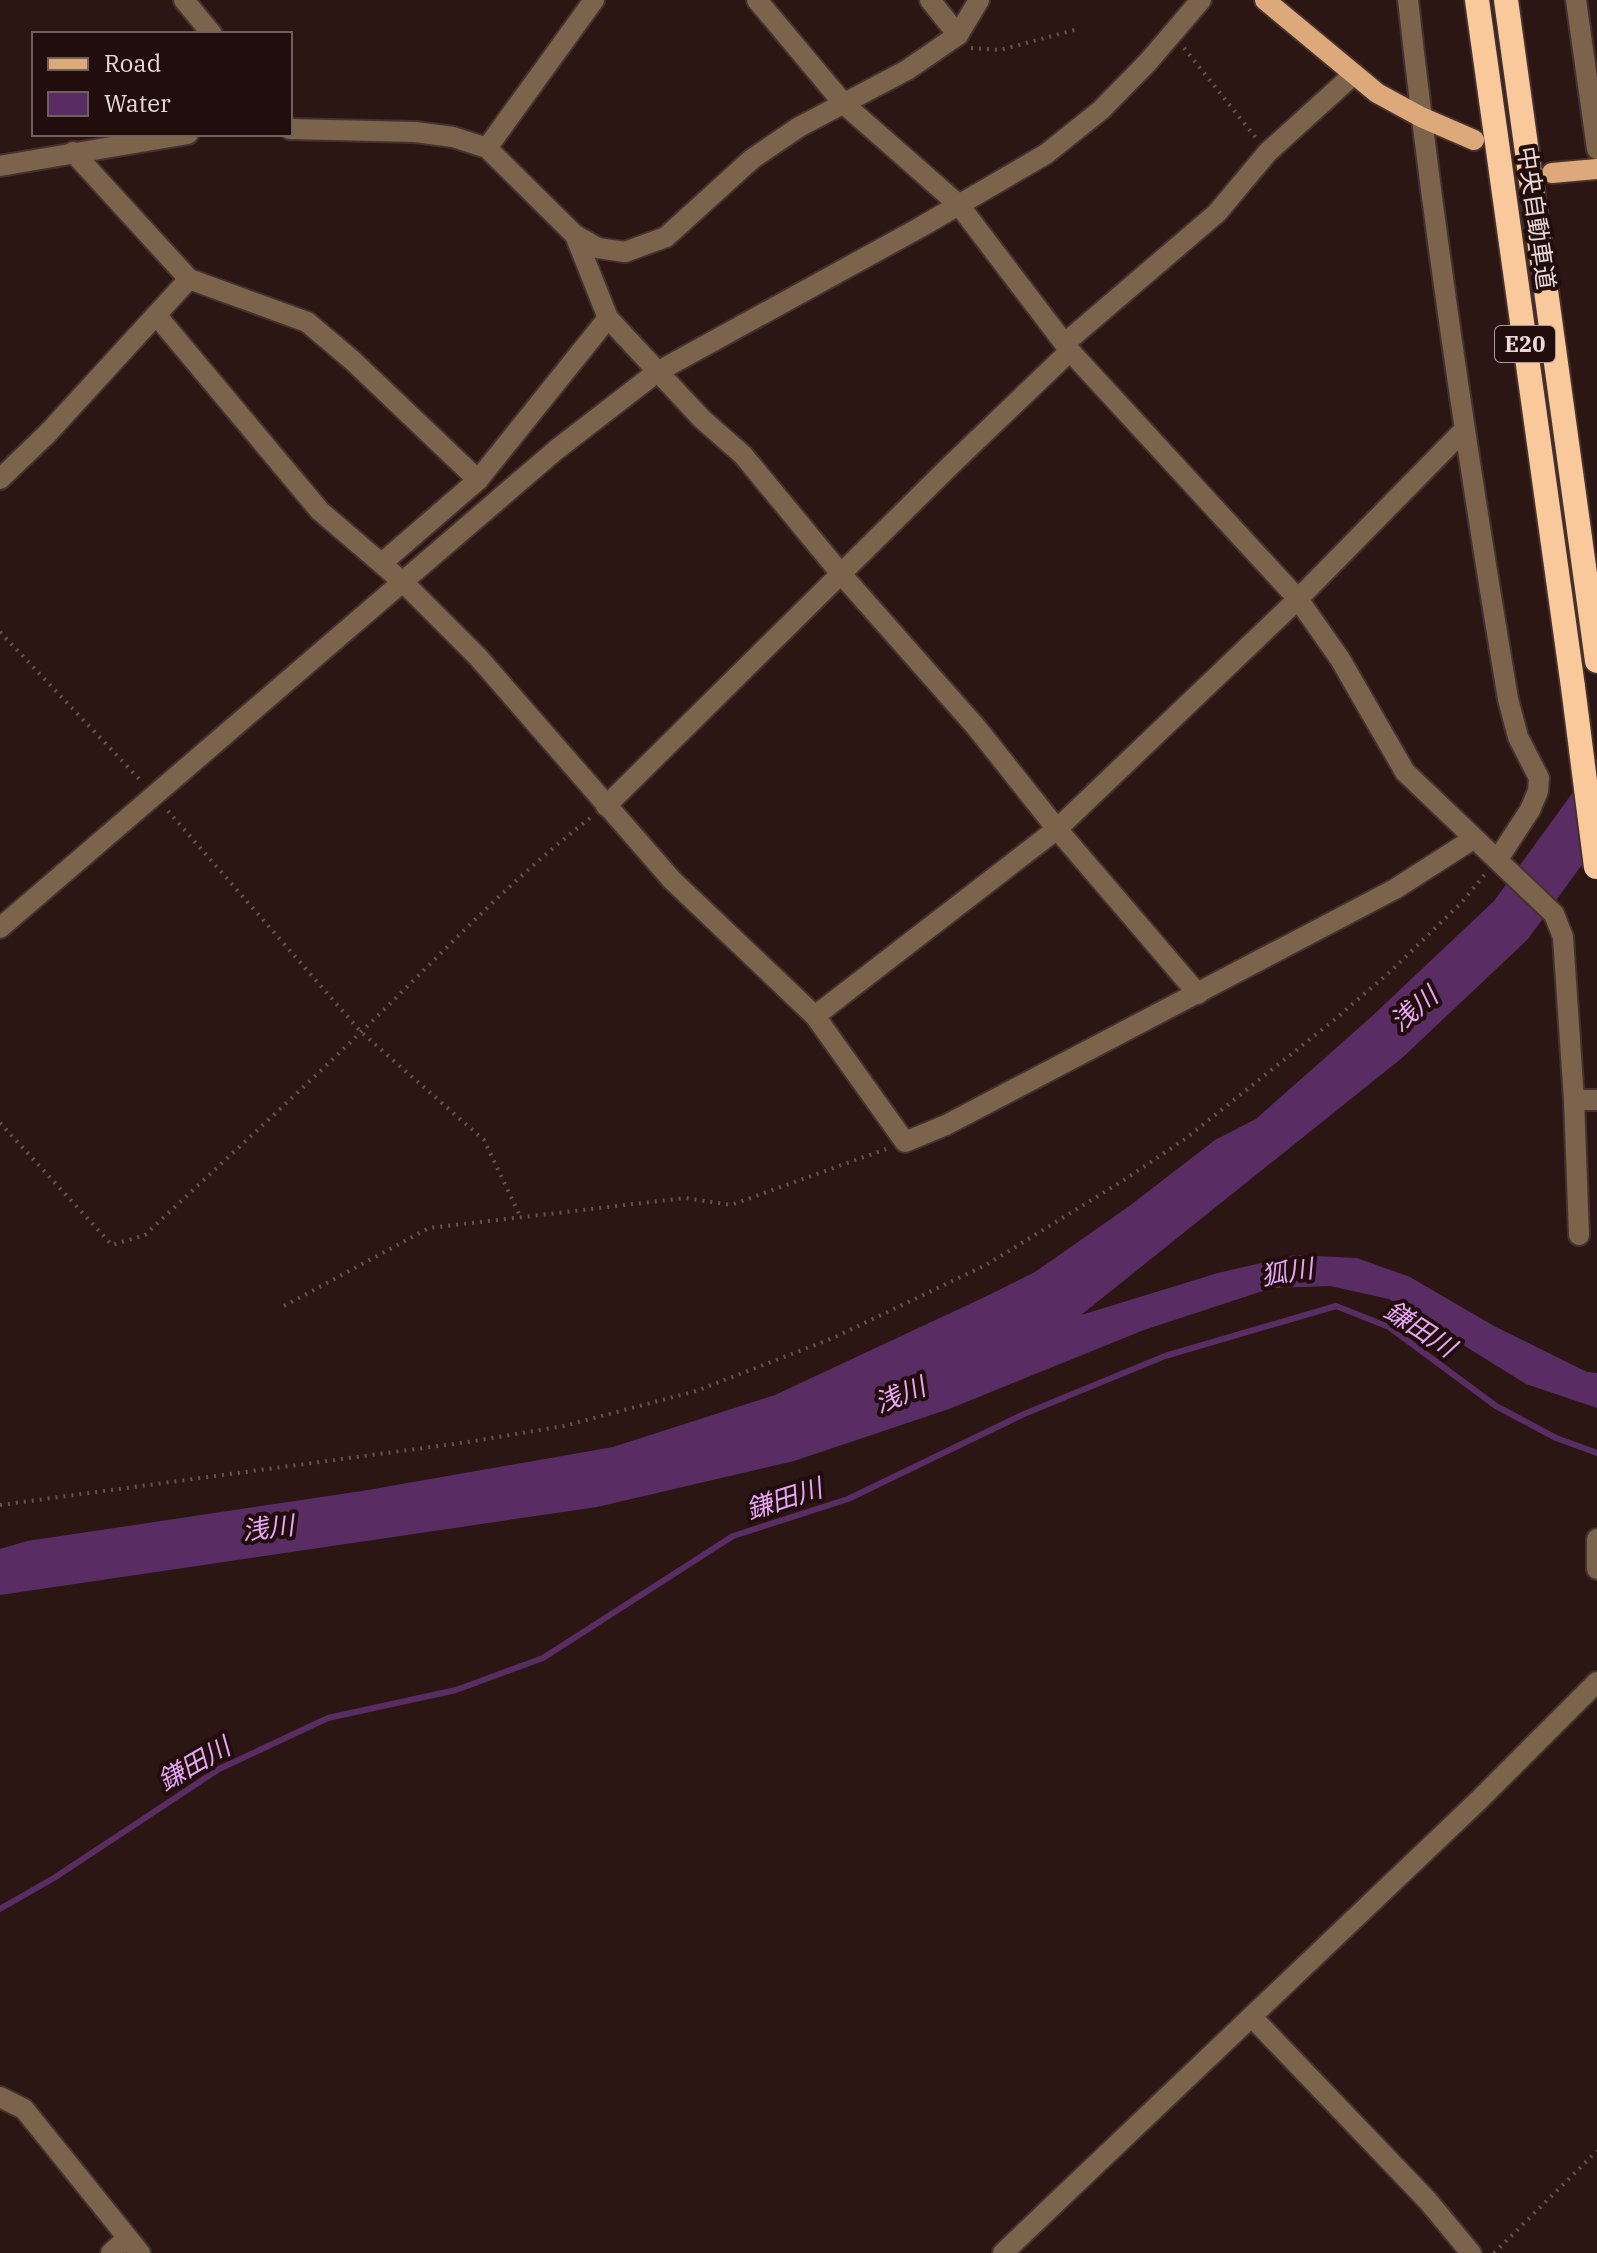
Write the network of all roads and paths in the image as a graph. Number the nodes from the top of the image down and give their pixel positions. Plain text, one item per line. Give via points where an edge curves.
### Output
1 (184, 0) edge
2 (594, 0) edge
3 (757, 0) edge
4 (930, 0) edge
5 (979, 0) edge
6 (1201, 0) edge
7 (1265, 0) edge
8 (1408, 0) edge
9 (1477, 0) edge
10 (1506, 0) edge
11 (1580, 1) edge
12 (1078, 29) dead end
13 (210, 32) edge
14 (1172, 34) junction
15 (958, 35) junction
16 (1354, 74) junction
17 (844, 104) junction
18 (1421, 117) junction
19 (292, 128) edge
20 (175, 136) edge
21 (1474, 140) dead end
22 (487, 148) junction
23 (1597, 149) edge
24 (73, 152) junction
25 (1268, 152) junction
26 (0, 166) edge
27 (1597, 169) edge
28 (1552, 173) dead end
29 (959, 205) junction
30 (575, 235) junction
31 (189, 279) junction
32 (157, 316) junction
33 (608, 318) junction
34 (1068, 347) junction
35 (657, 372) junction
36 (1463, 431) junction
37 (0, 479) edge
38 (478, 480) junction
39 (382, 563) junction
40 (842, 575) junction
41 (404, 583) junction
42 (1298, 599) junction
43 (0, 632) edge
44 (1596, 655) edge
45 (1597, 661) edge
46 (154, 795) junction
47 (606, 806) junction
48 (1057, 829) junction
49 (1473, 839) junction
50 (1502, 864) junction
51 (1597, 869) edge
52 (0, 928) edge
53 (1198, 994) junction
54 (815, 1016) junction
55 (361, 1032) junction
56 (1574, 1100) junction
57 (1597, 1100) edge
58 (0, 1123) edge
59 (905, 1142) junction
60 (520, 1216) junction
61 (1579, 1235) dead end
62 (284, 1306) dead end
63 (0, 1505) edge
64 (1597, 1539) edge
65 (1597, 1569) edge
66 (1597, 1682) edge
67 (1252, 2017) junction
68 (0, 2097) edge
69 (1597, 2151) edge
70 (134, 2245) edge
71 (1014, 2249) edge
72 (111, 2253) edge
73 (1471, 2253) edge
74 (1494, 2253) edge

1 - 13 street
2 - 22 street
3 - 17 street
4 - 15 street
5 - 15 street
6 - 14 street
7 - 16 main road
8 - 18 street
9 - 51 highway, 中央自動車道 / E20, bridge
10 - 44 highway, 中央自動車道 / E20
11 - 23 street
12 - 15 path via 1000,50 972,49
14 - 25 path
14 - 29 street via 1101,110 1057,145
15 - 17 street
16 - 18 main road
16 - 25 street
17 - 29 street
17 - 30 street via 752,159 666,237 625,252 598,248
18 - 21 main road
18 - 36 street
19 - 22 street via 415,132
20 - 24 street
22 - 30 street
24 - 26 street
24 - 31 street
25 - 34 street via 1217,213
27 - 28 main road
29 - 34 street
29 - 35 street
30 - 33 street
31 - 32 street
31 - 38 street via 307,322
32 - 37 street
32 - 39 street via 320,511
33 - 35 street
33 - 38 street
34 - 40 street
34 - 42 street
35 - 40 street via 743,455
35 - 41 street via 556,450
36 - 42 street
36 - 50 street via 1508,699 1518,737 1539,778 1530,810
38 - 39 street
39 - 41 street
40 - 47 street
40 - 48 street via 976,727
41 - 46 street
41 - 47 street via 478,657
42 - 48 street
42 - 49 street via 1340,659 1405,772
43 - 46 path
44 - 45 highway, 中央自動車道 / E20
46 - 52 street
46 - 55 path
47 - 54 street via 672,880
47 - 55 path via 555,845
48 - 53 street
48 - 54 street
49 - 50 street
49 - 53 street via 1395,889
50 - 56 street via 1554,914 1563,937
50 - 63 path via 1392,970 1185,1139 986,1265 833,1338 696,1391 564,1426
53 - 59 street
54 - 59 street
55 - 58 path via 145,1235 112,1245
55 - 60 path via 484,1140
56 - 57 street
56 - 61 street
59 - 60 path via 731,1205 685,1198
60 - 62 path via 429,1228
64 - 65 street
66 - 67 street
67 - 71 street
67 - 73 street
68 - 70 street via 24,2109
69 - 74 path
70 - 72 street

